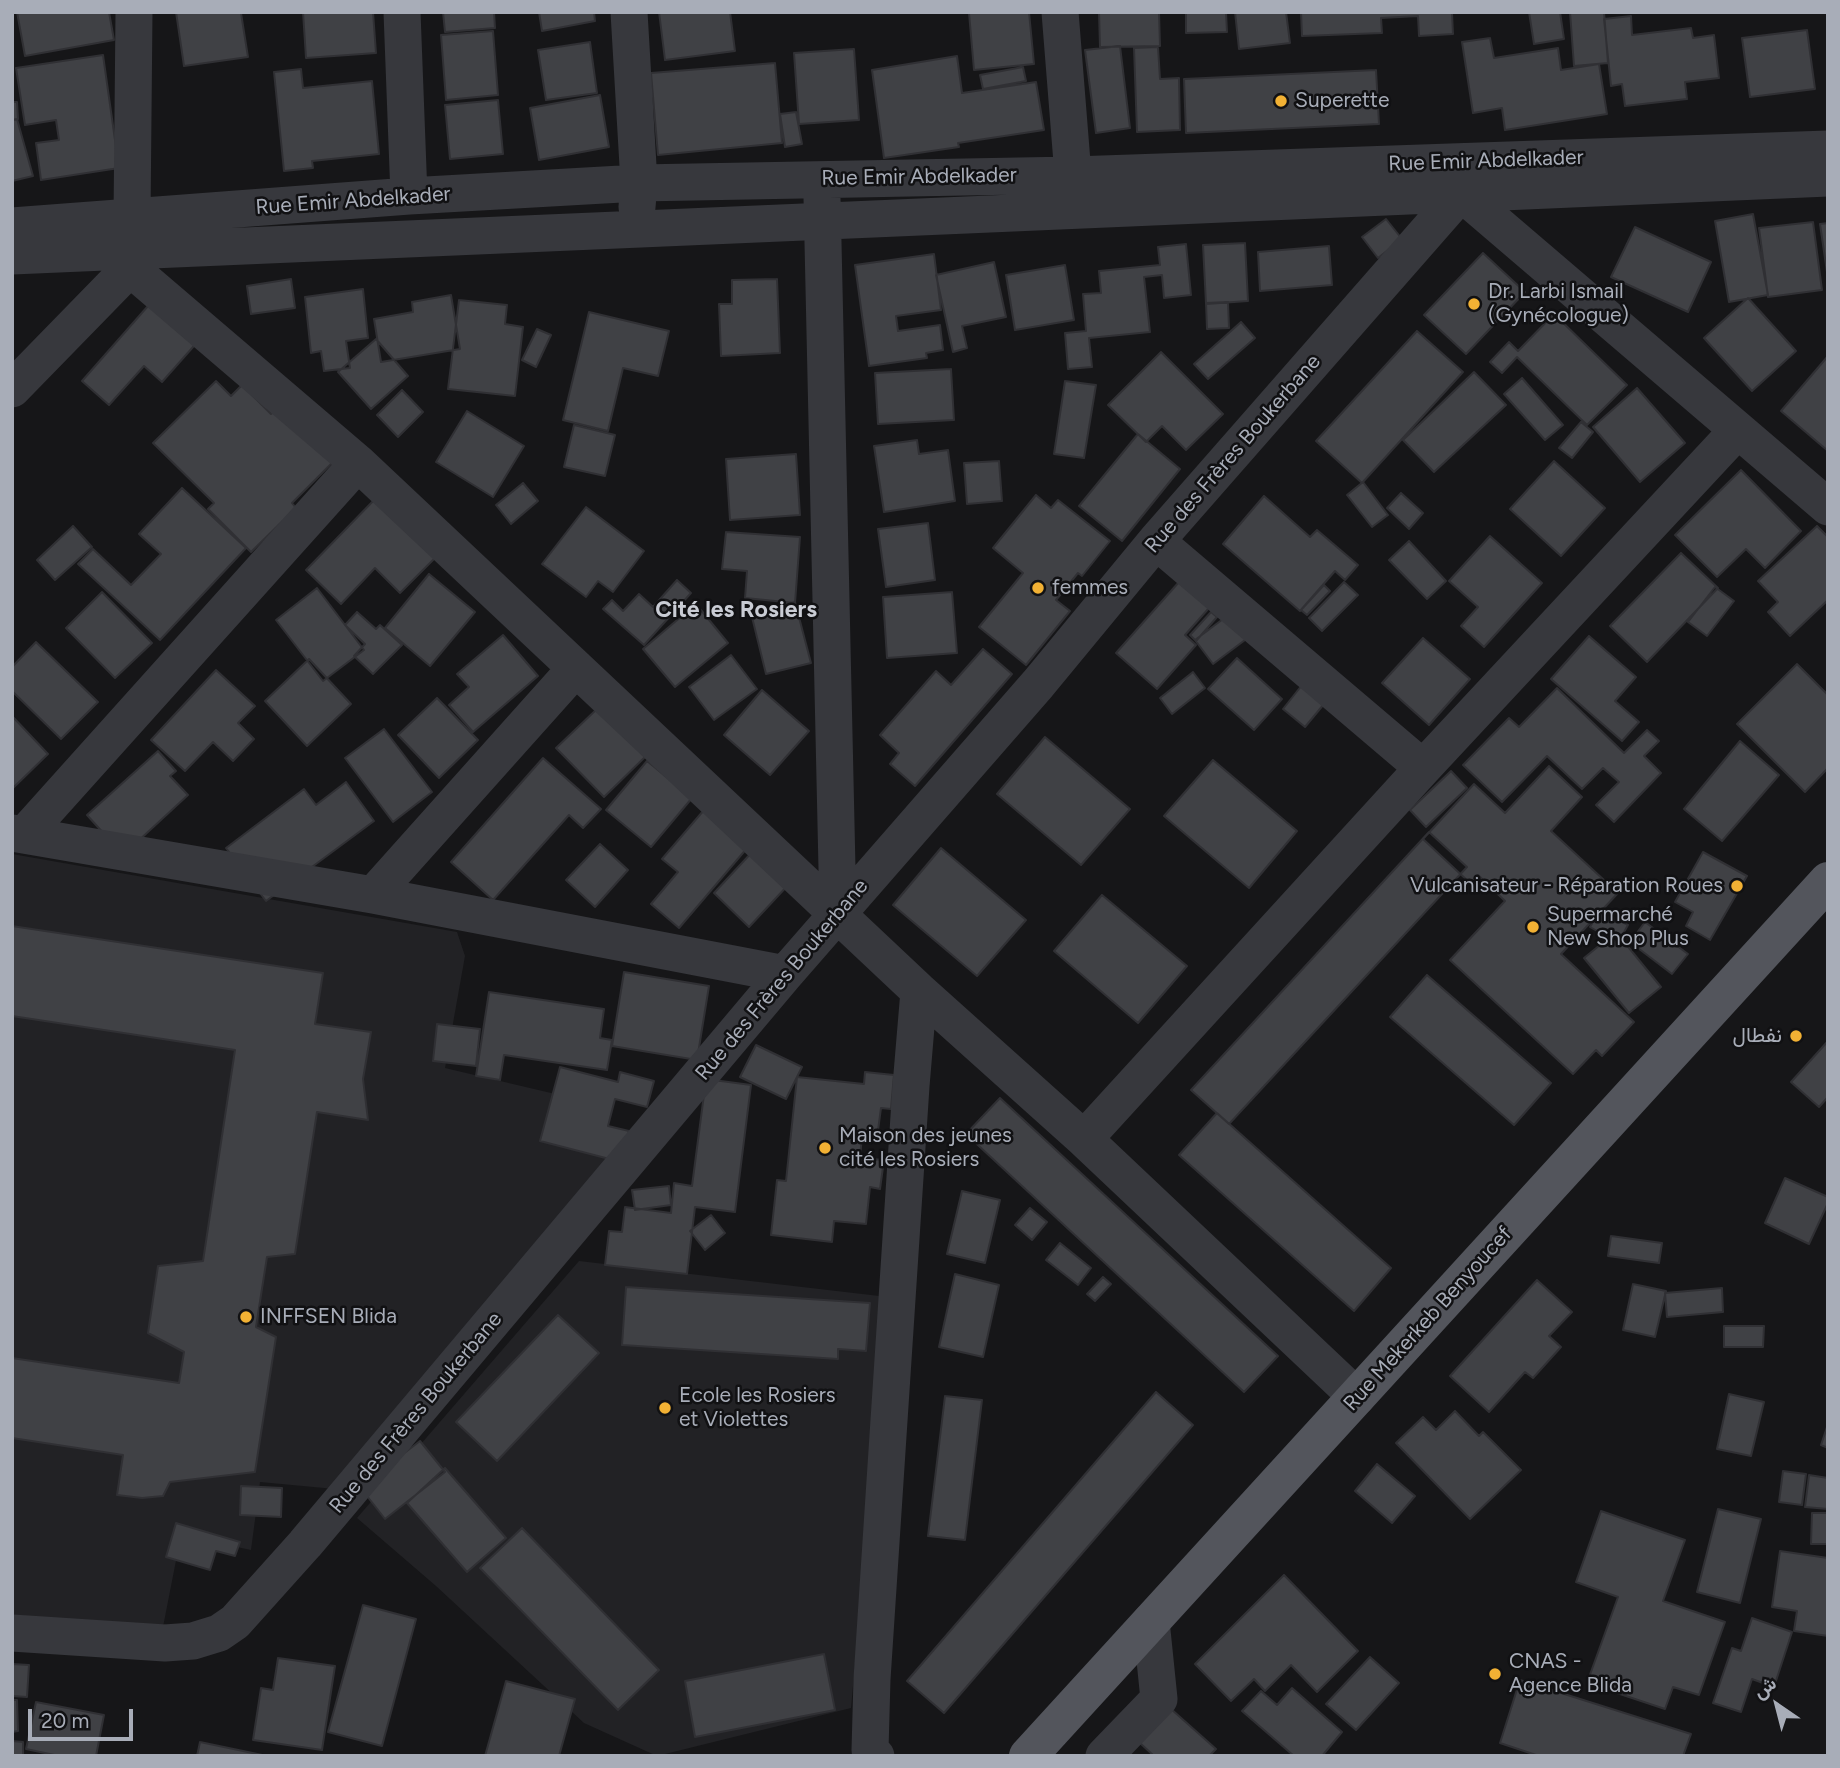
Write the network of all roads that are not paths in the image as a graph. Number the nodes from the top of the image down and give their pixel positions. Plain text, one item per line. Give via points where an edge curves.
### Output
1 (134, 12) edge
2 (402, 12) edge
3 (629, 12) edge
4 (1060, 12) edge
5 (1828, 149) edge
6 (1073, 174) junction
7 (1461, 178) junction
8 (1828, 178) edge
9 (822, 179) junction
10 (639, 183) junction
11 (409, 196) junction
12 (821, 221) junction
13 (12, 226) edge
14 (636, 230) junction
15 (132, 245) junction
16 (12, 256) edge
17 (12, 389) edge
18 (1737, 431) junction
19 (358, 463) junction
20 (1828, 507) edge
21 (1156, 541) junction
22 (576, 667) junction
23 (1423, 768) junction
24 (18, 834) edge
25 (1828, 881) edge
26 (373, 895) junction
27 (838, 913) junction
28 (785, 974) junction
29 (919, 991) junction
30 (1084, 1139) junction
31 (1357, 1397) junction
32 (1151, 1621) junction
33 (12, 1633) edge
34 (876, 1756) edge
35 (1028, 1756) edge
36 (1104, 1756) edge

1 - 15 street
2 - 11 street
3 - 10 street
4 - 6 street
5 - 7 street, Rue Emir Abdelkader
6 - 7 street, Rue Emir Abdelkader
6 - 9 street, Rue Emir Abdelkader
7 - 8 street, Rue Emir Abdelkader
7 - 12 street, Rue Emir Abdelkader
7 - 18 street
7 - 21 street, Rue des Frères Boukerbane
9 - 10 street, Rue Emir Abdelkader
9 - 12 street
10 - 11 street, Rue Emir Abdelkader
10 - 14 street
11 - 15 street, Rue Emir Abdelkader
12 - 14 street, Rue Emir Abdelkader
12 - 27 street
13 - 15 street, Rue Emir Abdelkader
14 - 15 street, Rue Emir Abdelkader
15 - 16 street, Rue Emir Abdelkader
15 - 17 street
15 - 19 street
18 - 20 street
18 - 23 street
19 - 22 street
19 - 24 street
21 - 23 street
21 - 27 street, Rue des Frères Boukerbane
22 - 26 street
22 - 27 street
23 - 30 street
24 - 26 street
25 - 31 main road, Rue Mekerkeb Benyoucef
26 - 28 street
27 - 28 street, Rue des Frères Boukerbane
27 - 29 street
28 - 33 street, Rue des Frères Boukerbane via 235,1622 193,1641 165,1643
29 - 30 street
29 - 34 street via 872,1679 870,1750
30 - 31 street
31 - 32 main road, Rue Mekerkeb Benyoucef
32 - 35 main road, Rue Mekerkeb Benyoucef
32 - 36 street via 1159,1699

